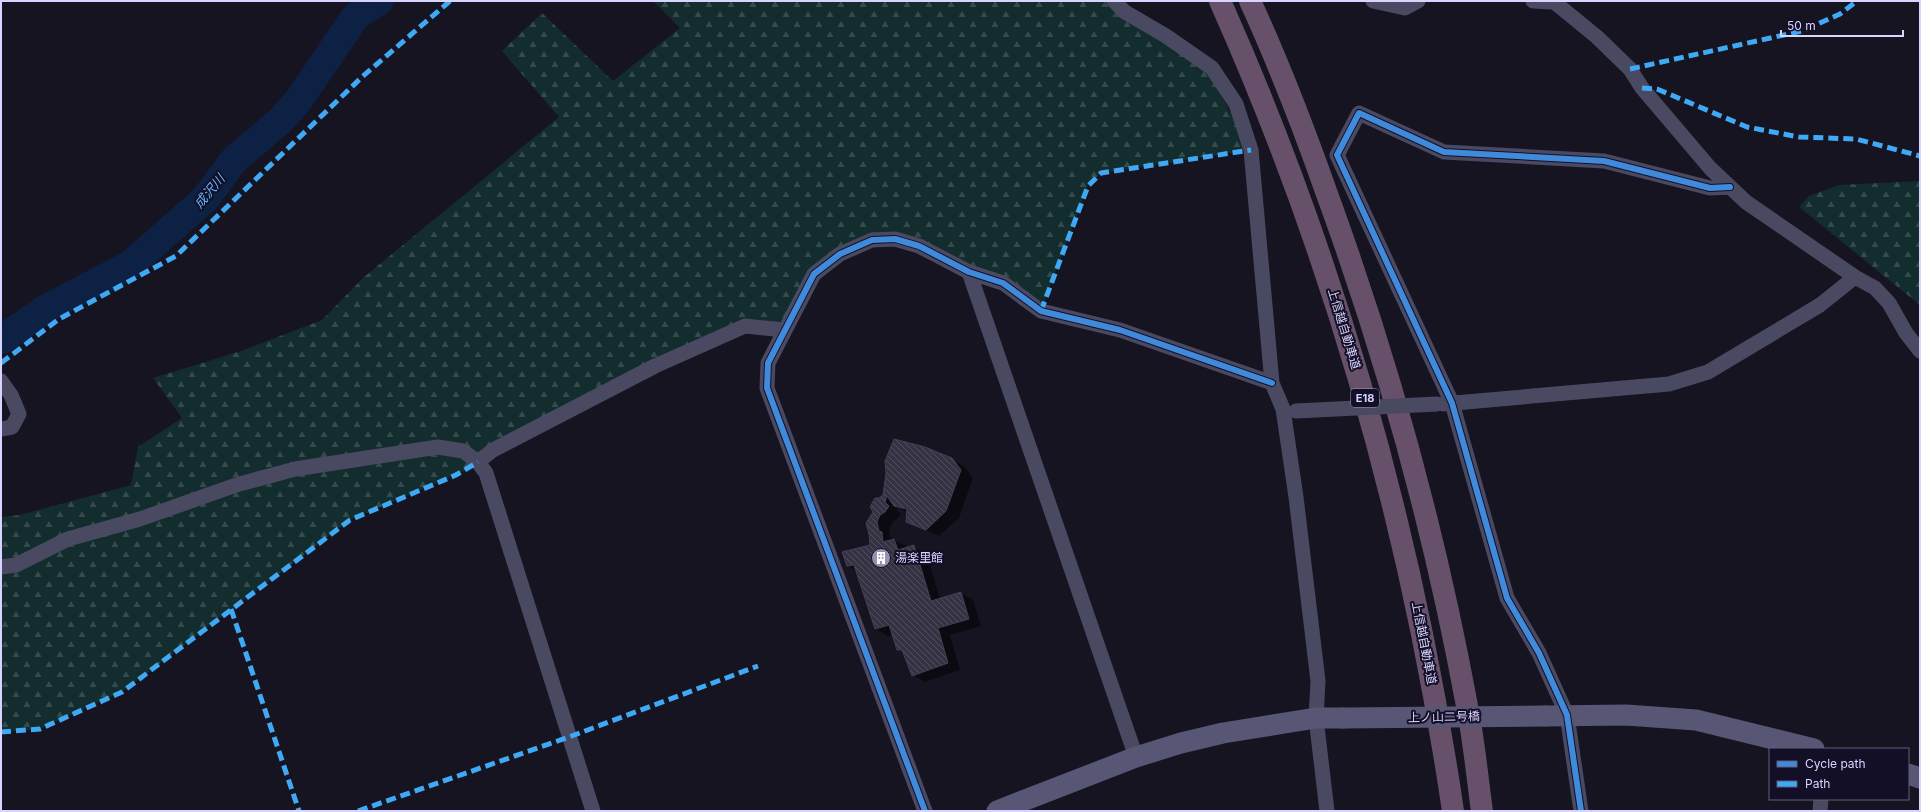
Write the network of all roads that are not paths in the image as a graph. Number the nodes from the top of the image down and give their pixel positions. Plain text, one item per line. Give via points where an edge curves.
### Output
1 (1114, 1) edge
2 (1220, 1) edge
3 (1250, 1) edge
4 (1373, 1) edge
5 (1418, 1) edge
6 (1534, 1) edge
7 (1553, 1) edge
8 (1730, 187) junction
9 (969, 272) junction
10 (1855, 277) junction
11 (784, 330) junction
12 (1920, 350) edge
13 (1, 382) edge
14 (1272, 383) junction
15 (1452, 403) junction
16 (1290, 410) junction
17 (1, 429) edge
18 (478, 462) junction
19 (1, 567) edge
20 (1567, 716) junction
21 (1316, 718) junction
22 (1810, 748) edge
23 (1136, 757) junction
24 (1909, 774) edge
25 (1920, 778) edge
26 (1820, 800) edge
27 (593, 811) edge
28 (925, 811) edge
29 (997, 811) edge
30 (1327, 811) edge
31 (1453, 811) edge
32 (1482, 811) edge
33 (1581, 811) edge
34 (1820, 811) edge

1 - 14 street via 1125,12 1166,36 1212,68 1236,104 1251,150
2 - 31 highway, 上信越自動車道 / E18 via 1281,147 1322,259 1359,376 1418,608 1442,731
3 - 32 highway, E18 via 1266,34 1304,130 1348,251 1418,481 1446,597 1466,701
4 - 5 street via 1405,8
6 - 7 street
7 - 8 street via 1597,37 1630,69 1656,105 1710,168
8 - 10 street via 1746,202
8 - 15 street via 1710,188 1604,161 1444,152 1359,113 1338,156
9 - 11 street via 919,246 895,239 872,240 840,254 814,274
9 - 14 street via 1004,283 1041,310 1120,330
9 - 23 street
10 - 12 street via 1875,288 1889,303 1906,333
10 - 15 street via 1820,305 1708,372 1669,384
11 - 18 street via 745,326 655,366 493,450
11 - 28 street via 768,363 767,388
13 - 17 street via 11,395 19,414 12,427
14 - 16 street
15 - 16 street, bridge
15 - 20 street via 1507,598 1539,653
16 - 21 street via 1296,496 1318,681
18 - 19 street via 463,452 438,447 295,469 236,485 140,519 68,538 16,565
18 - 27 street via 486,473
20 - 21 street, 上ノ山二号橋, bridge
20 - 22 street, 上ノ山二号橋 via 1626,715 1696,720
20 - 33 street
21 - 23 street, 上ノ山二号橋 via 1222,733
21 - 30 street
23 - 29 street, 上ノ山二号橋
24 - 25 street
26 - 34 street

